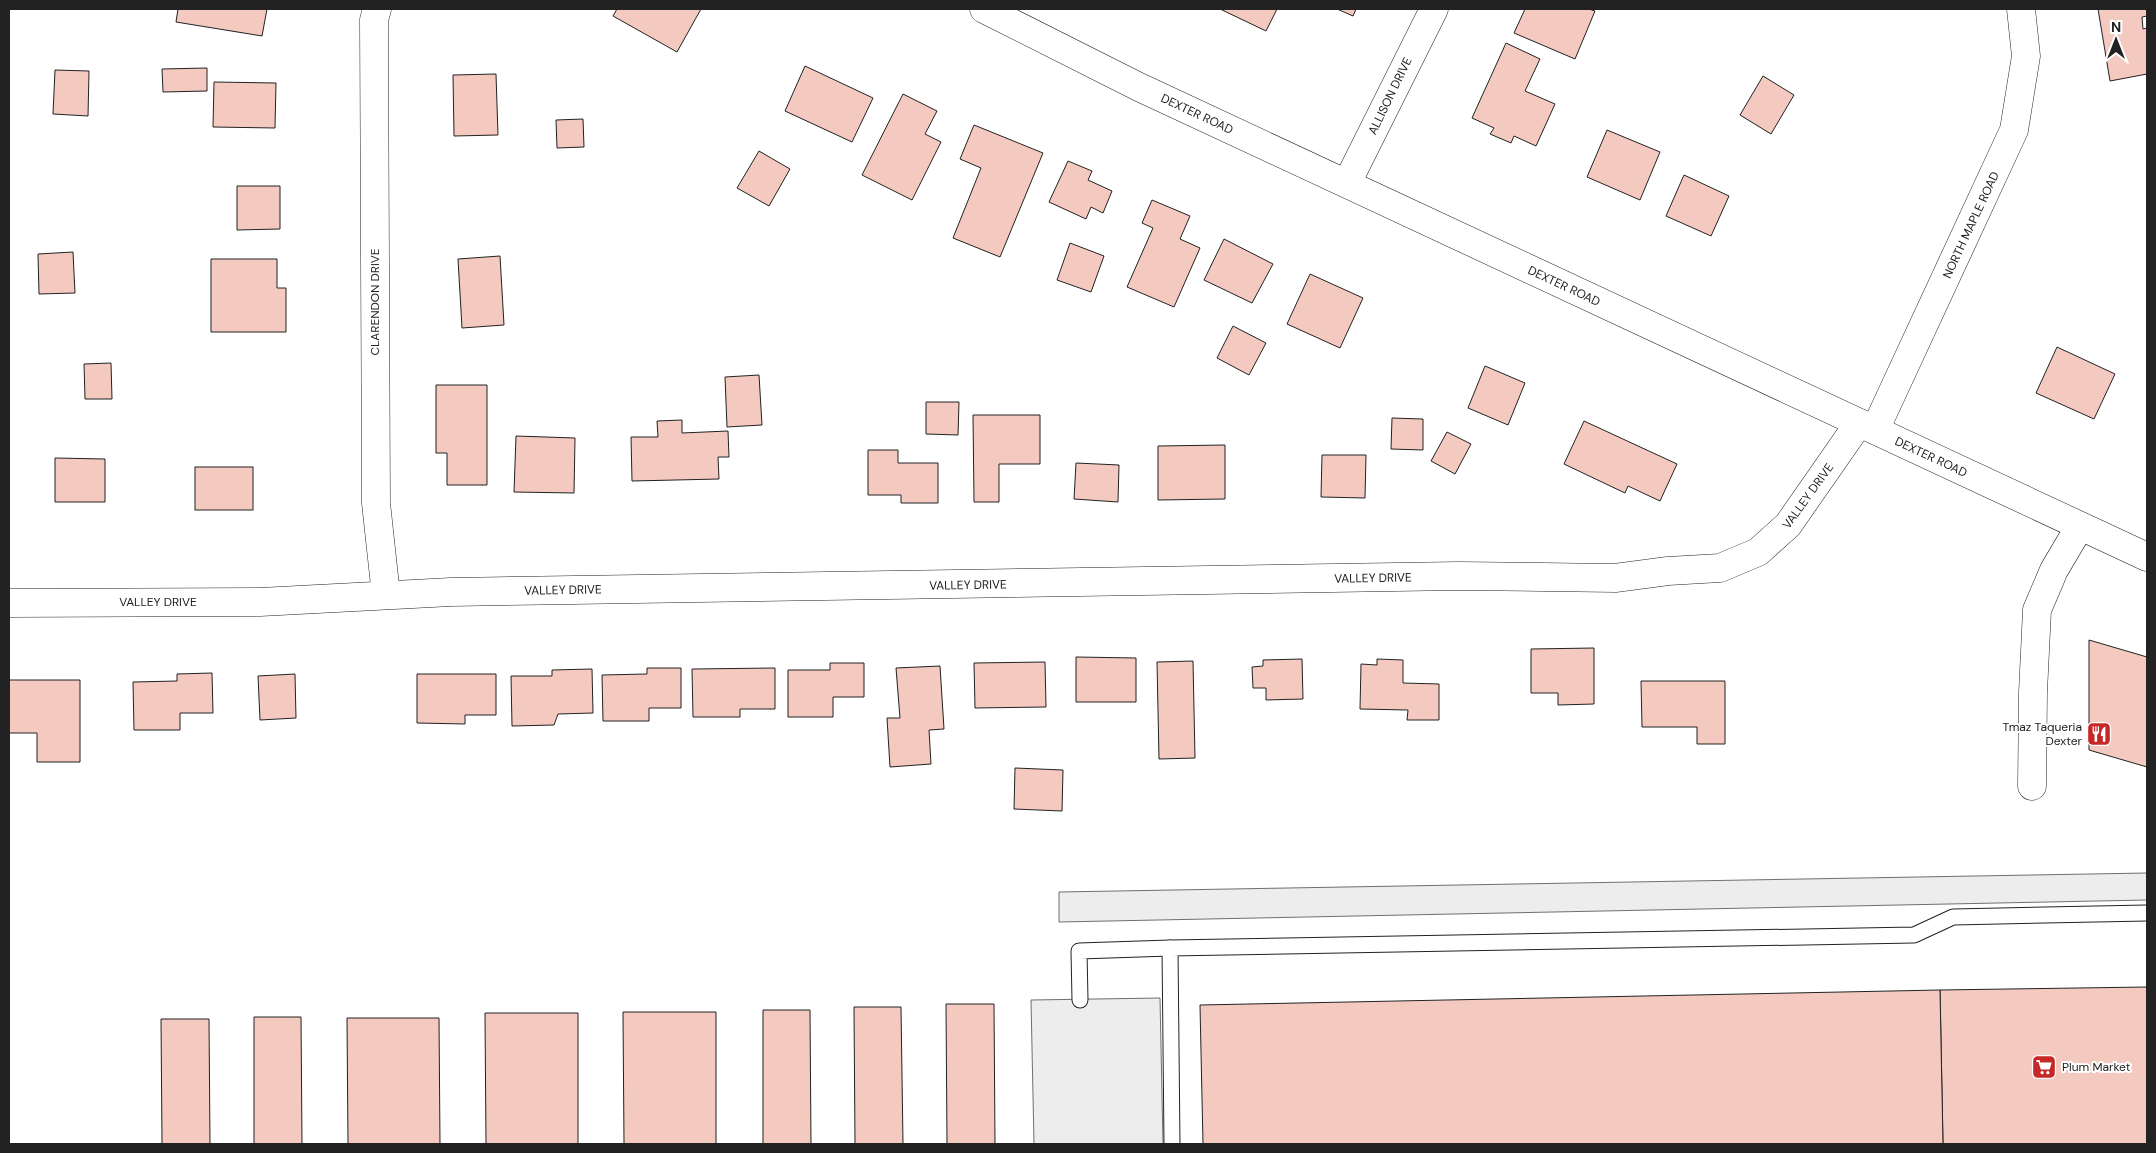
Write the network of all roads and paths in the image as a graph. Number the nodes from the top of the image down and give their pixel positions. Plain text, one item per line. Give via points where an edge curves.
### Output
1 (377, 9) edge
2 (984, 9) edge
3 (1434, 9) edge
4 (2021, 9) edge
5 (1347, 183) junction
6 (1867, 427) junction
7 (2080, 526) junction
8 (2147, 557) edge
9 (386, 595) junction
10 (9, 603) edge
11 (2032, 786) dead end
12 (2147, 913) edge
13 (1170, 948) junction
14 (1080, 1000) dead end
15 (1172, 1144) edge

1 - 9 street, CLARENDON DRIVE via 374,20 376,503
2 - 5 street, DEXTER ROAD via 1139,87
3 - 5 street, ALLISON DRIVE
4 - 6 street, NORTH MAPLE ROAD via 2026,56 2014,130
5 - 6 street, DEXTER ROAD
6 - 7 street, DEXTER ROAD
6 - 9 street, VALLEY DRIVE via 1788,525 1758,552 1720,568 1615,578 1458,576
7 - 8 street, DEXTER ROAD
7 - 11 street via 2054,570 2037,610
9 - 10 street, VALLEY DRIVE via 260,602
12 - 13 lane via 1953,917 1914,935
13 - 14 lane via 1079,951
13 - 15 lane

